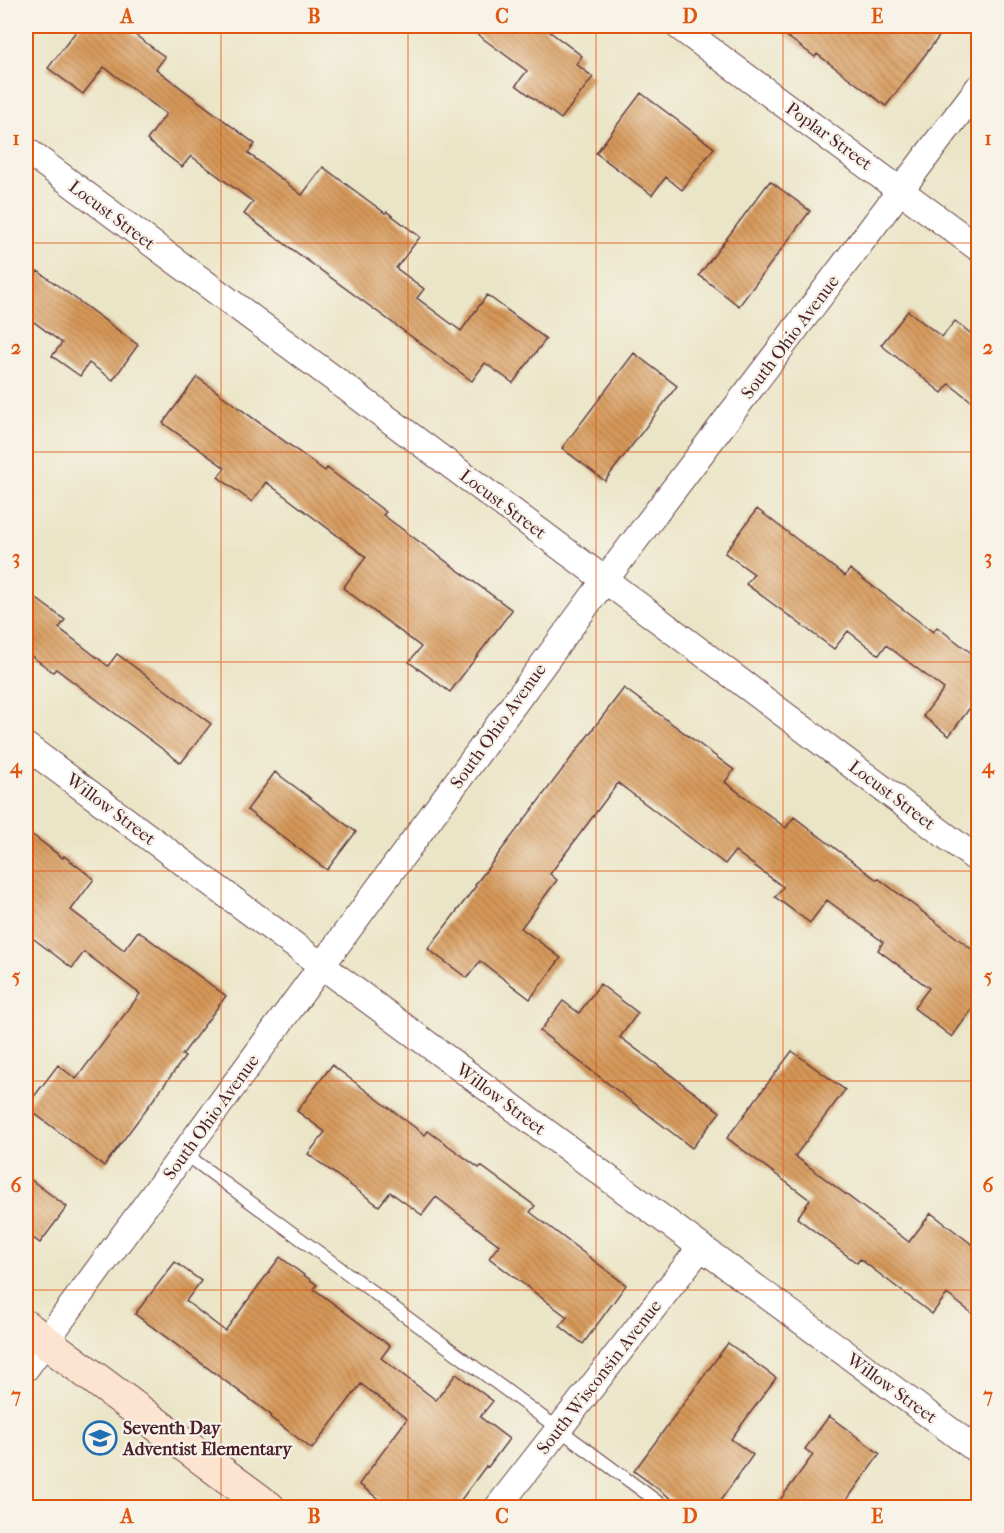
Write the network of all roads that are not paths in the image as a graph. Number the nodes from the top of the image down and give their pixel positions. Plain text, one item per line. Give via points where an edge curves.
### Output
1 (678, 26) edge
2 (978, 88) edge
3 (26, 150) edge
4 (902, 190) junction
5 (978, 248) edge
6 (605, 580) junction
7 (26, 746) edge
8 (978, 860) edge
9 (321, 966) junction
10 (184, 1153) junction
11 (701, 1247) junction
12 (35, 1335) edge
13 (26, 1368) edge
14 (559, 1428) junction
15 (978, 1451) edge
16 (269, 1508) edge
17 (497, 1508) edge
18 (666, 1508) edge

1 - 4 street, Poplar Street
2 - 4 street, South Ohio Avenue
3 - 6 street, Locust Street
4 - 5 street, Poplar Street
4 - 6 street, South Ohio Avenue
6 - 8 street, Locust Street
6 - 9 street, South Ohio Avenue
7 - 9 street, Willow Street
9 - 10 street, South Ohio Avenue
9 - 11 street, Willow Street
10 - 12 street, South Ohio Avenue
10 - 14 lane
11 - 14 street, South Wisconsin Avenue
11 - 15 street, Willow Street
12 - 13 street, South Ohio Avenue
12 - 16 main road
14 - 17 street, South Wisconsin Avenue
14 - 18 lane

